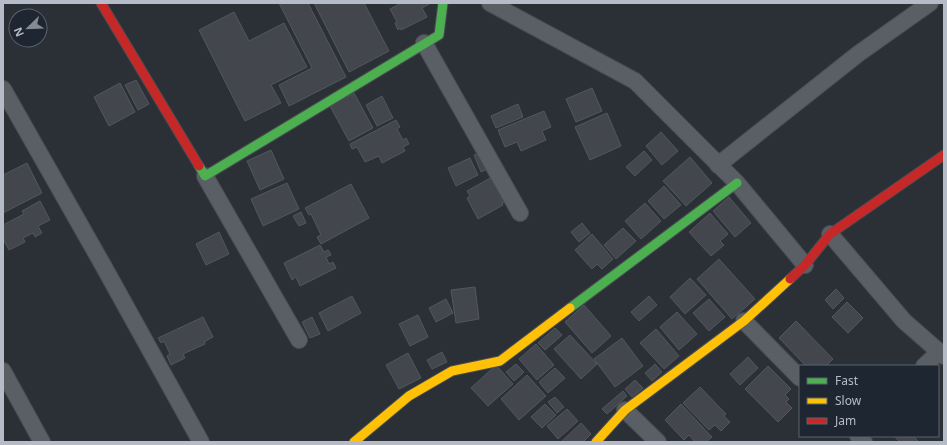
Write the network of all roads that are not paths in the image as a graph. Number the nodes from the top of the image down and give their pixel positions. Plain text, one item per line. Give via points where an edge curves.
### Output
1 (101, 3) edge
2 (443, 3) edge
3 (490, 3) edge
4 (930, 3) edge
5 (424, 43) junction
6 (3, 89) edge
7 (944, 155) edge
8 (718, 165) junction
9 (205, 176) junction
10 (737, 183) junction
11 (520, 213) dead end
12 (830, 234) junction
13 (805, 265) junction
14 (744, 321) junction
15 (299, 340) dead end
16 (942, 354) edge
17 (926, 365) edge
18 (3, 371) edge
19 (799, 377) edge
20 (625, 410) junction
21 (42, 442) edge
22 (201, 442) edge
23 (354, 442) edge
24 (596, 442) edge
25 (658, 442) edge

1 - 9 street
2 - 5 street via 439,35
3 - 8 street via 635,81
4 - 8 street via 858,54
5 - 9 street
5 - 11 street
6 - 22 street
7 - 12 street
8 - 10 street
9 - 15 street
10 - 13 street
10 - 23 street via 500,361 446,375 409,396
12 - 13 street
12 - 16 street via 904,321
13 - 14 street
14 - 19 street
14 - 20 street
16 - 17 street
18 - 21 street
20 - 24 street
20 - 25 street

